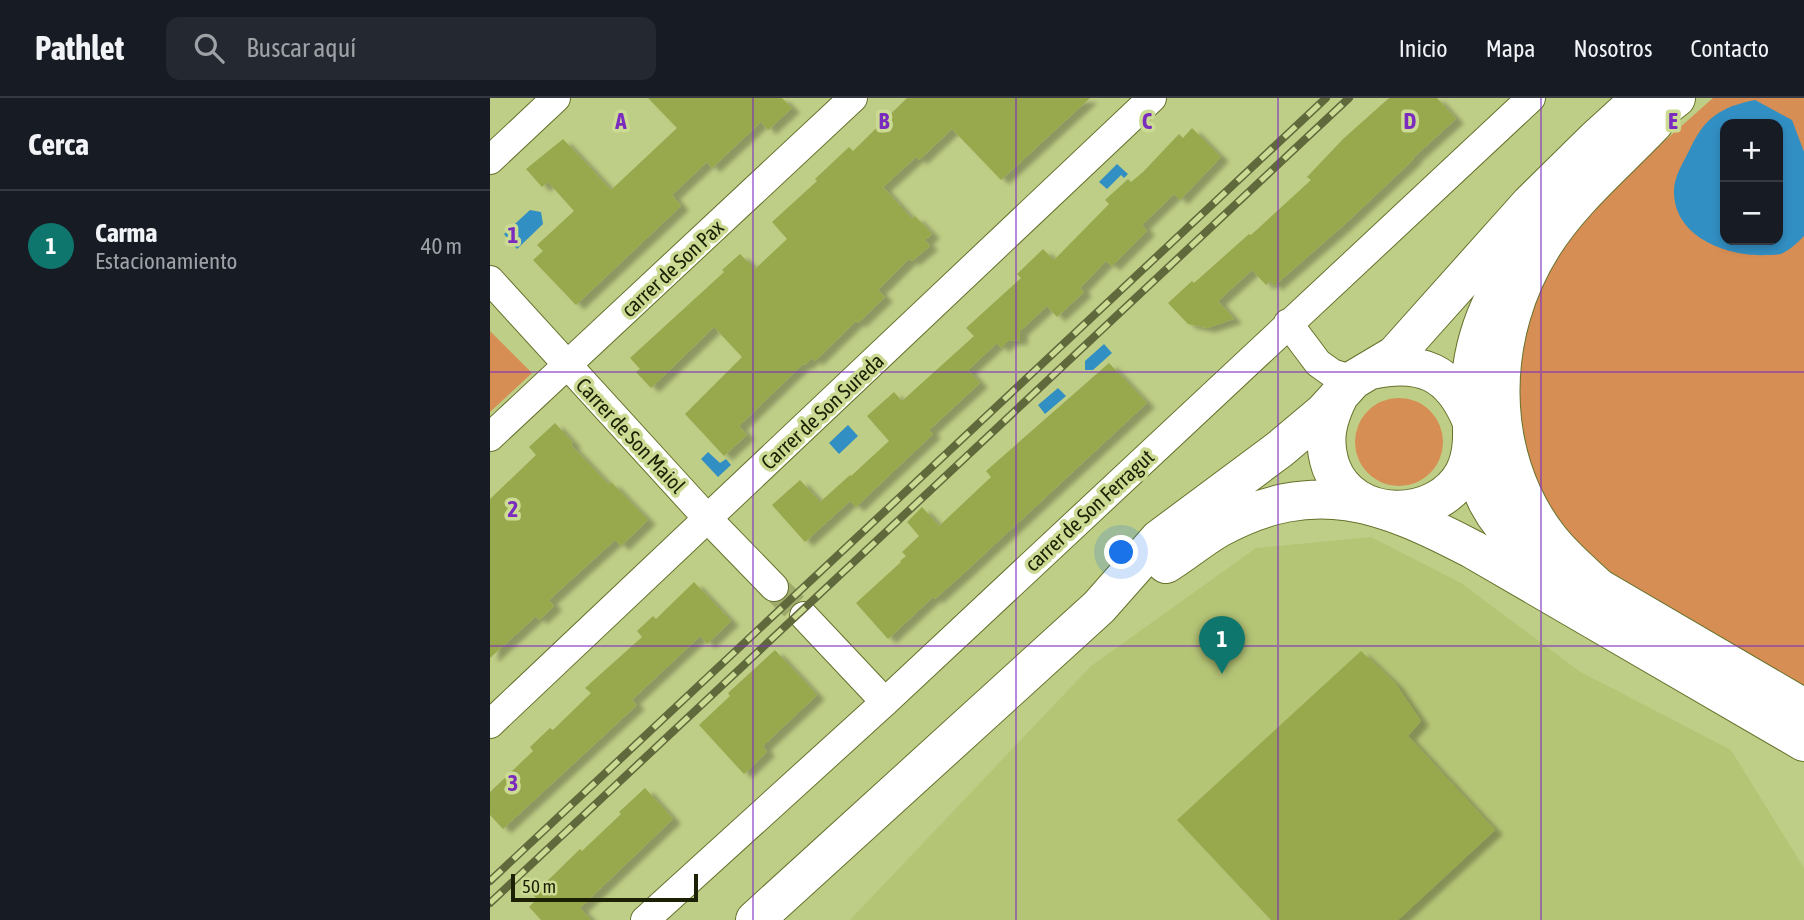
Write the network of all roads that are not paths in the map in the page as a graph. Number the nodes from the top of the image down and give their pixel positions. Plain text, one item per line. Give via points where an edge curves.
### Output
1 (556, 98) edge
2 (853, 98) edge
3 (1152, 98) edge
4 (1531, 98) edge
5 (1677, 98) edge
6 (1636, 103) edge
7 (490, 160) edge
8 (490, 281) edge
9 (1288, 323) junction
10 (568, 366) junction
11 (1354, 381) junction
12 (490, 437) edge
13 (1471, 438) junction
14 (1379, 509) junction
15 (708, 519) junction
16 (774, 586) tunnel mouth
17 (1601, 590) junction
18 (1099, 607) junction
19 (804, 617) tunnel mouth
20 (885, 702) junction
21 (1804, 708) edge
22 (490, 724) edge
23 (1804, 742) edge
24 (645, 920) edge
25 (755, 920) edge

1 - 7 street
2 - 10 street, carrer de Son Pax
3 - 15 street, Carrer de Son Sureda
4 - 9 street, carrer de Son Ferragut
5 - 13 main road via 1623,139 1562,200 1503,278 1487,312 1474,359
5 - 17 main road via 1543,245 1521,288 1504,349 1502,417 1516,480 1548,537
6 - 11 main road via 1530,204 1395,355
8 - 10 street, Carrer de Son Maiol
9 - 11 street via 1318,363
9 - 20 street, carrer de Son Ferragut
10 - 12 street, carrer de Son Pax
10 - 15 street, Carrer de Son Maiol
11 - 13 main road via 1390,366 1412,365 1432,372 1463,400
11 - 14 main road via 1330,413 1326,452 1344,487
11 - 18 main road via 1280,449 1158,540
13 - 14 main road via 1464,473 1437,501 1419,509
13 - 17 main road via 1486,500 1509,534
14 - 18 main road via 1338,499 1262,509 1218,529
14 - 23 main road via 1421,522 1472,549
15 - 16 street, Carrer de Son Maiol
15 - 22 street, Carrer de Son Sureda
17 - 21 main road
18 - 25 main road
19 - 20 street
20 - 24 street, carrer de Son Ferragut

